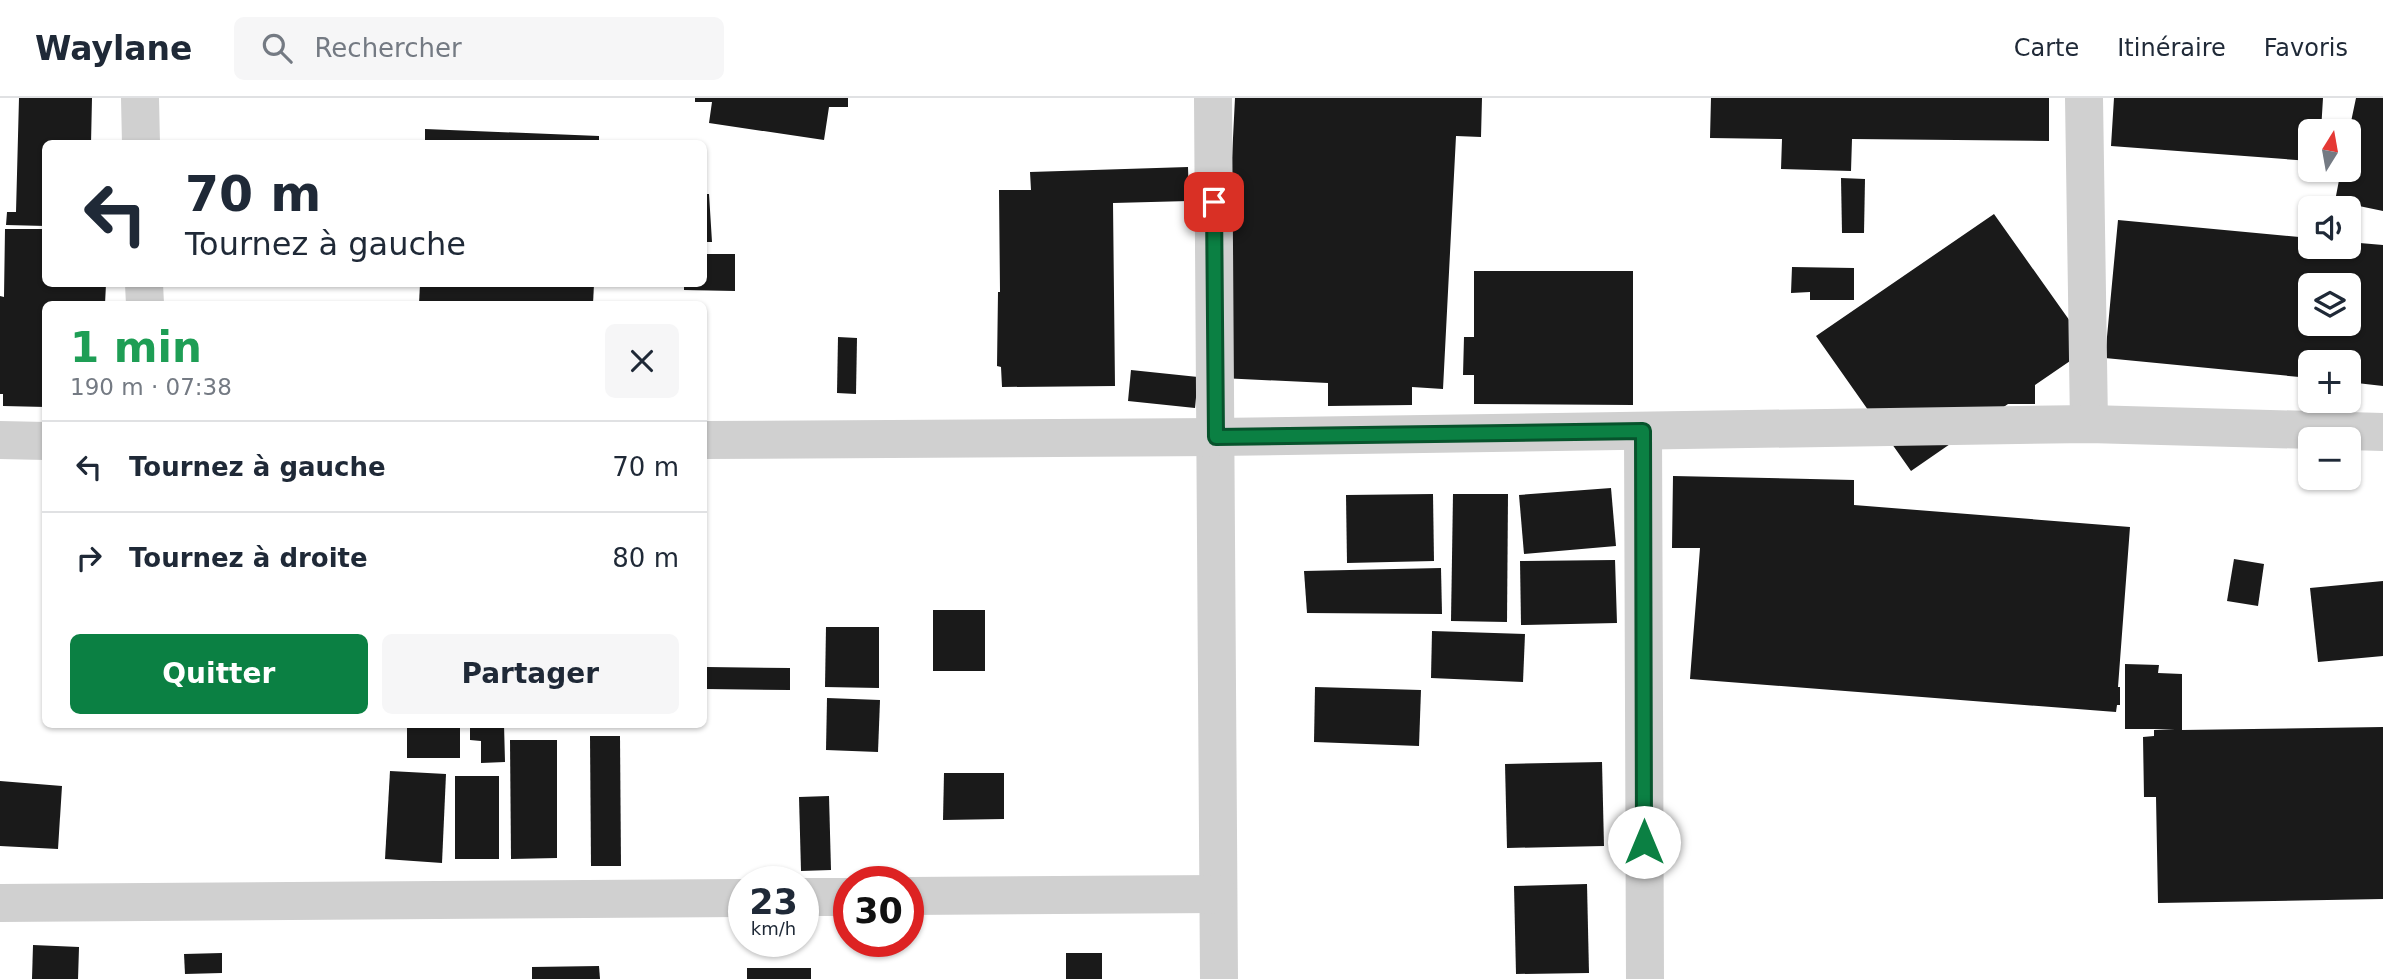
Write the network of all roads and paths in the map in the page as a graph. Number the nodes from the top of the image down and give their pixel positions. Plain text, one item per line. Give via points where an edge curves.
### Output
1 (140, 98) edge
2 (1213, 98) edge
3 (2084, 98) edge
4 (141, 140) edge
5 (2089, 424) junction
6 (1643, 431) junction
7 (2383, 432) edge
8 (1216, 437) junction
9 (0, 440) edge
10 (707, 440) edge
11 (42, 441) edge
12 (1218, 894) junction
13 (924, 896) edge
14 (728, 898) edge
15 (0, 903) edge
16 (1219, 979) edge
17 (1645, 979) edge

1 - 4 street
2 - 8 street
3 - 5 street
5 - 6 street
5 - 7 street
6 - 8 street
6 - 17 street
8 - 10 street
8 - 12 street
9 - 11 street
12 - 13 street
12 - 16 street
14 - 15 street

